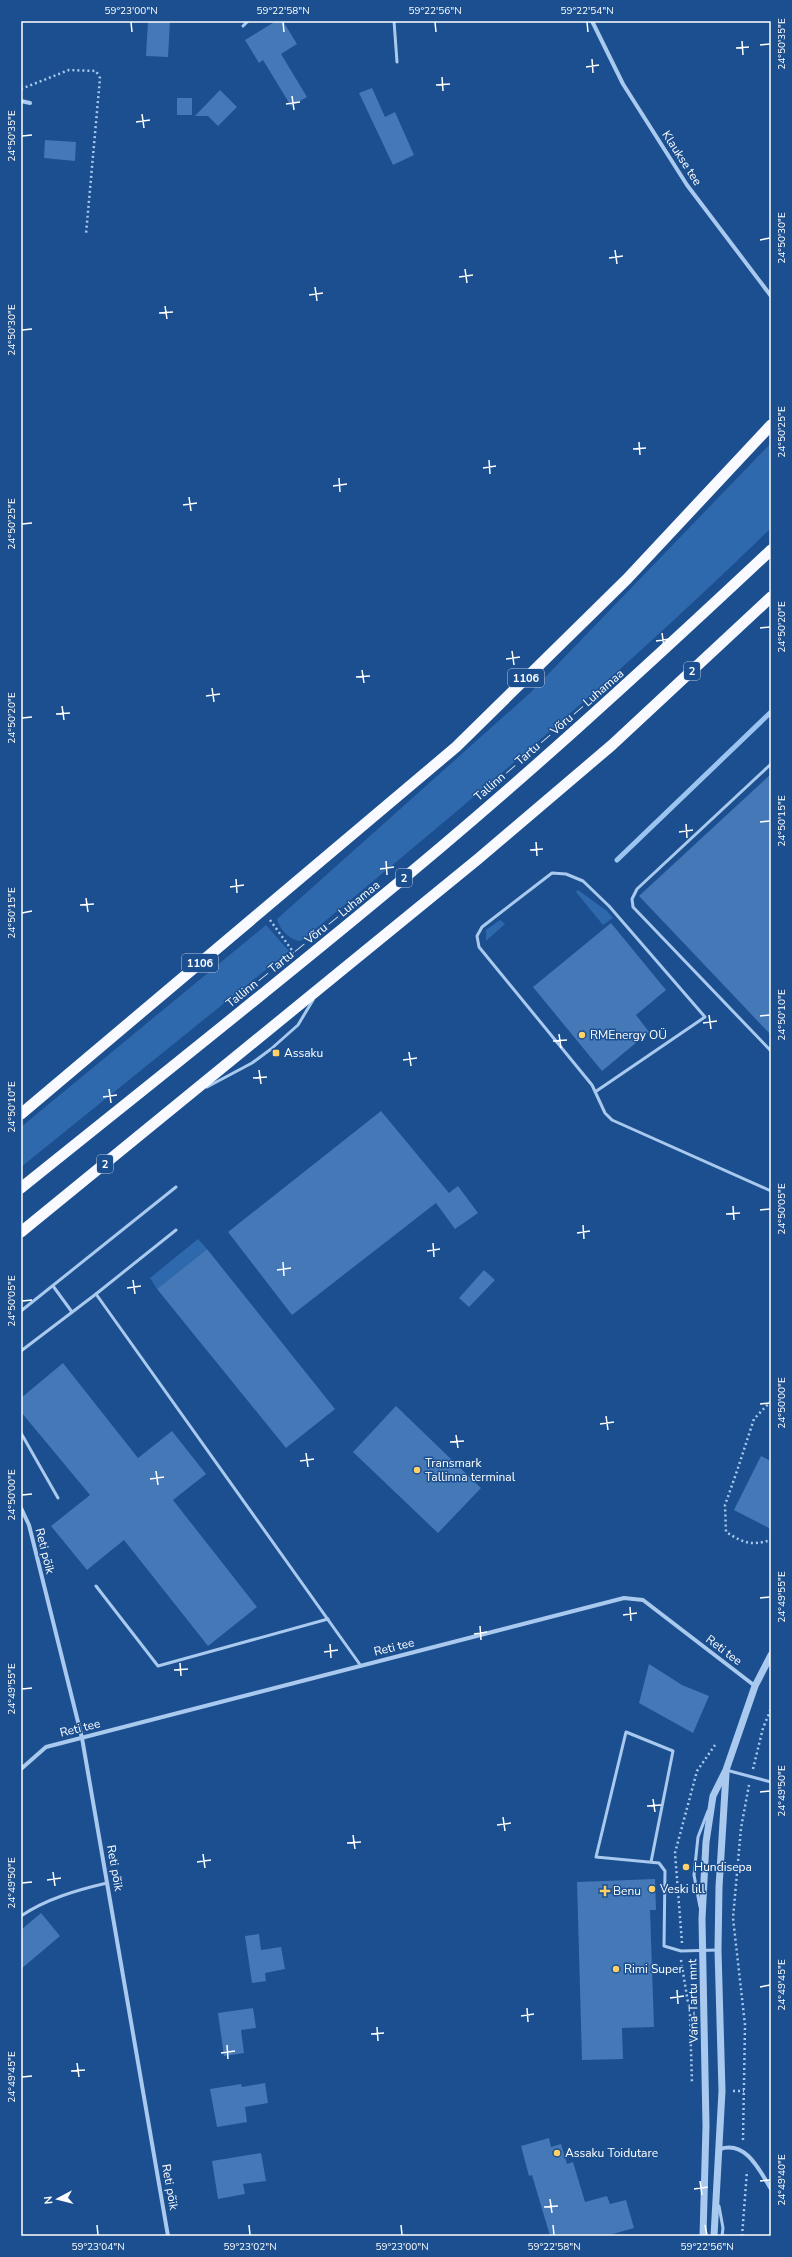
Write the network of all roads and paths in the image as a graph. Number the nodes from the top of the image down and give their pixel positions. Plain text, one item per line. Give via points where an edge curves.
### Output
1 (248, 21) edge
2 (394, 21) edge
3 (592, 21) edge
4 (243, 26) dead end
5 (397, 62) dead end
6 (21, 89) edge
7 (21, 101) edge
8 (30, 104) dead end
9 (86, 234) dead end
10 (771, 296) edge
11 (771, 425) edge
12 (771, 550) edge
13 (771, 597) edge
14 (771, 764) edge
15 (317, 992) junction
16 (771, 1051) edge
17 (595, 1092) junction
18 (189, 1096) junction
19 (21, 1114) edge
20 (176, 1187) dead end
21 (21, 1188) edge
22 (771, 1191) edge
23 (176, 1230) dead end
24 (21, 1232) edge
25 (53, 1286) junction
26 (96, 1294) junction
27 (21, 1311) edge
28 (72, 1312) junction
29 (21, 1351) edge
30 (771, 1401) edge
31 (21, 1433) edge
32 (58, 1498) dead end
33 (21, 1508) edge
34 (771, 1540) edge
35 (96, 1586) dead end
36 (328, 1619) junction
37 (771, 1655) edge
38 (361, 1666) junction
39 (756, 1686) junction
40 (771, 1709) edge
41 (82, 1738) junction
42 (715, 1745) dead end
43 (753, 1766) dead end
44 (21, 1769) edge
45 (726, 1770) junction
46 (771, 1782) edge
47 (747, 1793) dead end
48 (651, 1862) junction
49 (107, 1883) junction
50 (21, 1916) edge
51 (704, 1950) junction
52 (718, 1950) junction
53 (681, 1951) junction
54 (692, 2090) dead end
55 (720, 2149) junction
56 (745, 2154) junction
57 (771, 2189) edge
58 (717, 2198) junction
59 (168, 2236) edge
60 (703, 2236) edge
61 (714, 2236) edge
62 (722, 2236) edge
63 (742, 2236) edge

1 - 4 lane
2 - 5 lane
3 - 10 street, Klaukse tee via 623,84 687,185
6 - 9 path via 68,70 96,71 100,78
7 - 8 street
11 - 19 highway, 1106 via 627,579 456,747
12 - 21 highway, Tallinn — Tartu — Võru — Luhamaa / 2 via 644,669 465,827 376,902
13 - 15 highway, 2 via 612,745
14 - 16 lane via 637,889 632,899 633,907
15 - 18 highway, 2
15 - 18 lane via 298,1025 271,1049 252,1063
17 - 17 lane via 592,1085 479,947 477,936 482,927 552,873 566,874 583,881 609,906 705,1016
17 - 22 lane via 605,1113 612,1120
18 - 24 highway, 2
20 - 25 lane
23 - 26 lane
25 - 27 lane
25 - 28 lane
26 - 28 lane
26 - 36 lane
28 - 29 lane
30 - 34 path via 754,1419 726,1505 726,1532 742,1542 760,1543
31 - 32 lane
33 - 41 street, Reti põik via 29,1525
35 - 36 lane via 158,1666
36 - 38 lane
37 - 39 street, Vana-Tartu mnt
38 - 39 street, Reti tee via 624,1598 643,1600
38 - 41 street, Reti tee
39 - 45 street, Vana-Tartu mnt
40 - 43 path
41 - 44 street, Reti tee via 46,1747
41 - 49 street, Reti põik
42 - 53 path via 697,1771 675,1853
45 - 46 lane
45 - 51 street, Vana-Tartu mnt via 713,1796 706,1842 702,1919
45 - 52 street, Vana-Tartu mnt
47 - 56 path via 739,1841 733,1918 745,2025 742,2134
48 - 48 lane via 596,1857 626,1732 673,1750
48 - 53 lane via 659,1864 664,1871 664,1946
49 - 50 lane via 35,1906
49 - 59 street, Reti põik
51 - 52 lane
51 - 53 lane
51 - 60 street, Vana-Tartu mnt via 706,2126
52 - 55 street, Vana-Tartu mnt via 722,2091
53 - 54 path via 680,1962 690,2015
55 - 56 street via 734,2148
55 - 58 street, Vana-Tartu mnt
56 - 57 street via 751,2157
56 - 63 path via 748,2164
58 - 61 street, Vana-Tartu mnt
58 - 62 lane via 723,2228

